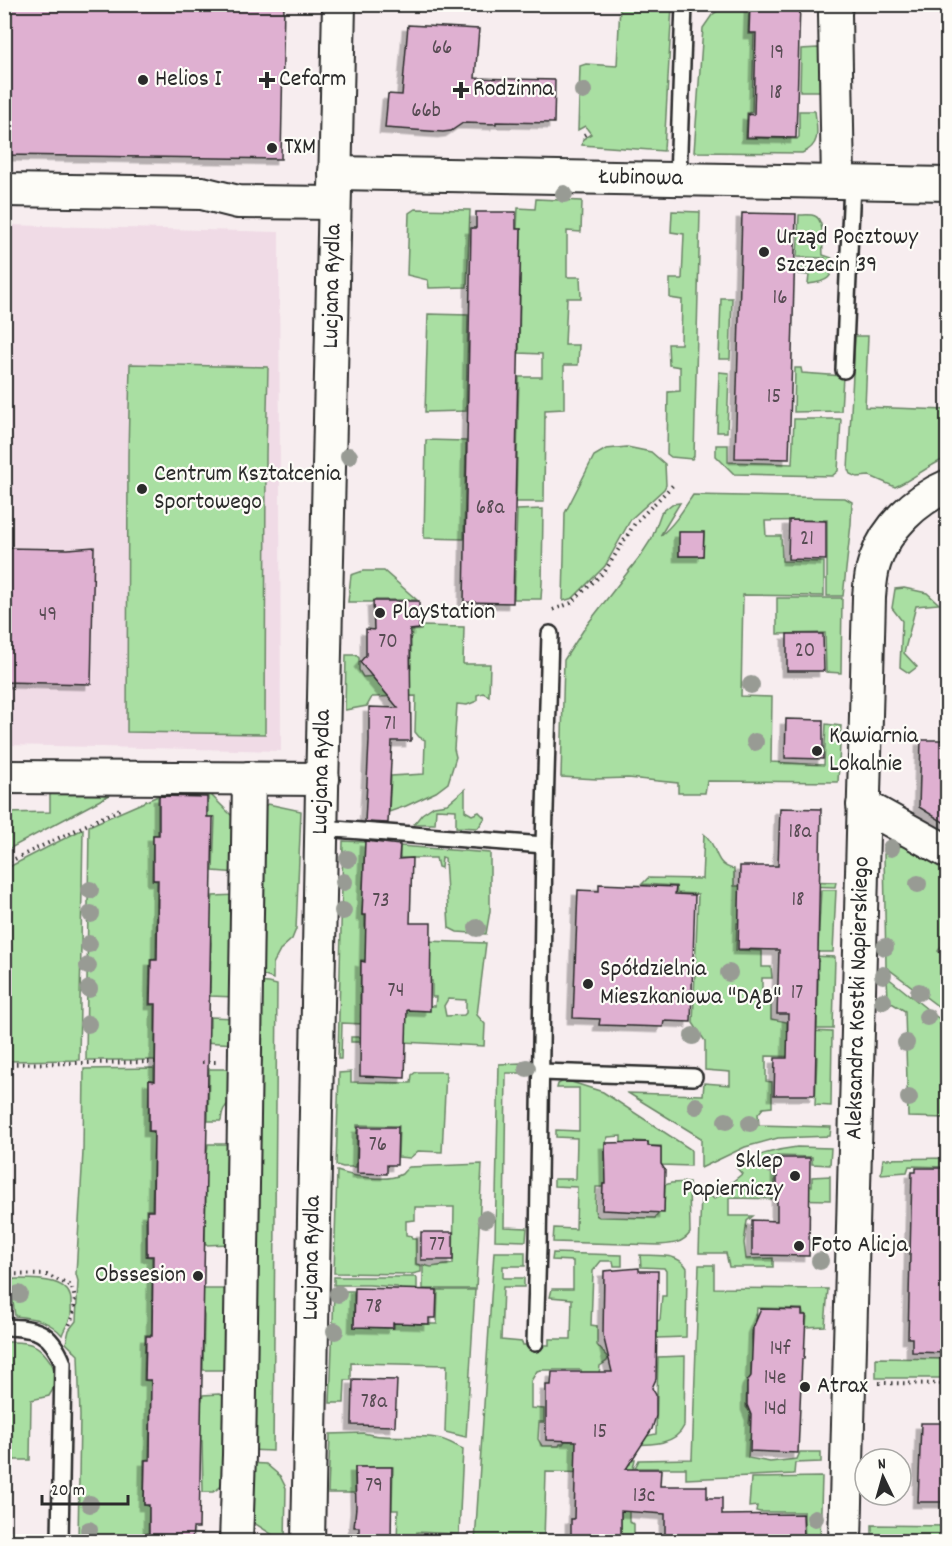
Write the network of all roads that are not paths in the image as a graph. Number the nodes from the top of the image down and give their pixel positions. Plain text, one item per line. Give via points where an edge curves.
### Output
1 (339, 4) edge
2 (684, 4) edge
3 (836, 4) edge
4 (678, 179) junction
5 (845, 182) junction
6 (948, 184) edge
7 (335, 188) junction
8 (4, 190) edge
9 (843, 370) dead end
10 (948, 486) edge
11 (550, 634) dead end
12 (4, 777) edge
13 (249, 778) junction
14 (323, 779) junction
15 (863, 805) junction
16 (322, 828) junction
17 (544, 844) junction
18 (948, 852) edge
19 (541, 1072) junction
20 (694, 1077) dead end
21 (4, 1328) edge
22 (535, 1343) dead end
23 (60, 1542) edge
24 (236, 1542) edge
25 (308, 1542) edge
26 (845, 1542) edge

1 - 7 street, Lucjana Rydla
2 - 4 lane
3 - 5 street
4 - 5 street, Łubinowa
4 - 7 street, Łubinowa
5 - 6 street, Łubinowa
5 - 9 lane
7 - 8 street, Łubinowa via 237,202 202,193
7 - 14 street, Lucjana Rydla
10 - 15 street, Aleksandra Kostki Napierskiego via 911,508 884,542 875,561 869,597
11 - 17 lane
12 - 13 street
13 - 14 street
13 - 24 street
14 - 16 street, Lucjana Rydla
15 - 18 street
15 - 26 street, Aleksandra Kostki Napierskiego
16 - 17 lane
16 - 25 street, Lucjana Rydla
17 - 19 lane
19 - 20 lane
19 - 22 lane
21 - 23 lane via 36,1330 57,1347 63,1363

